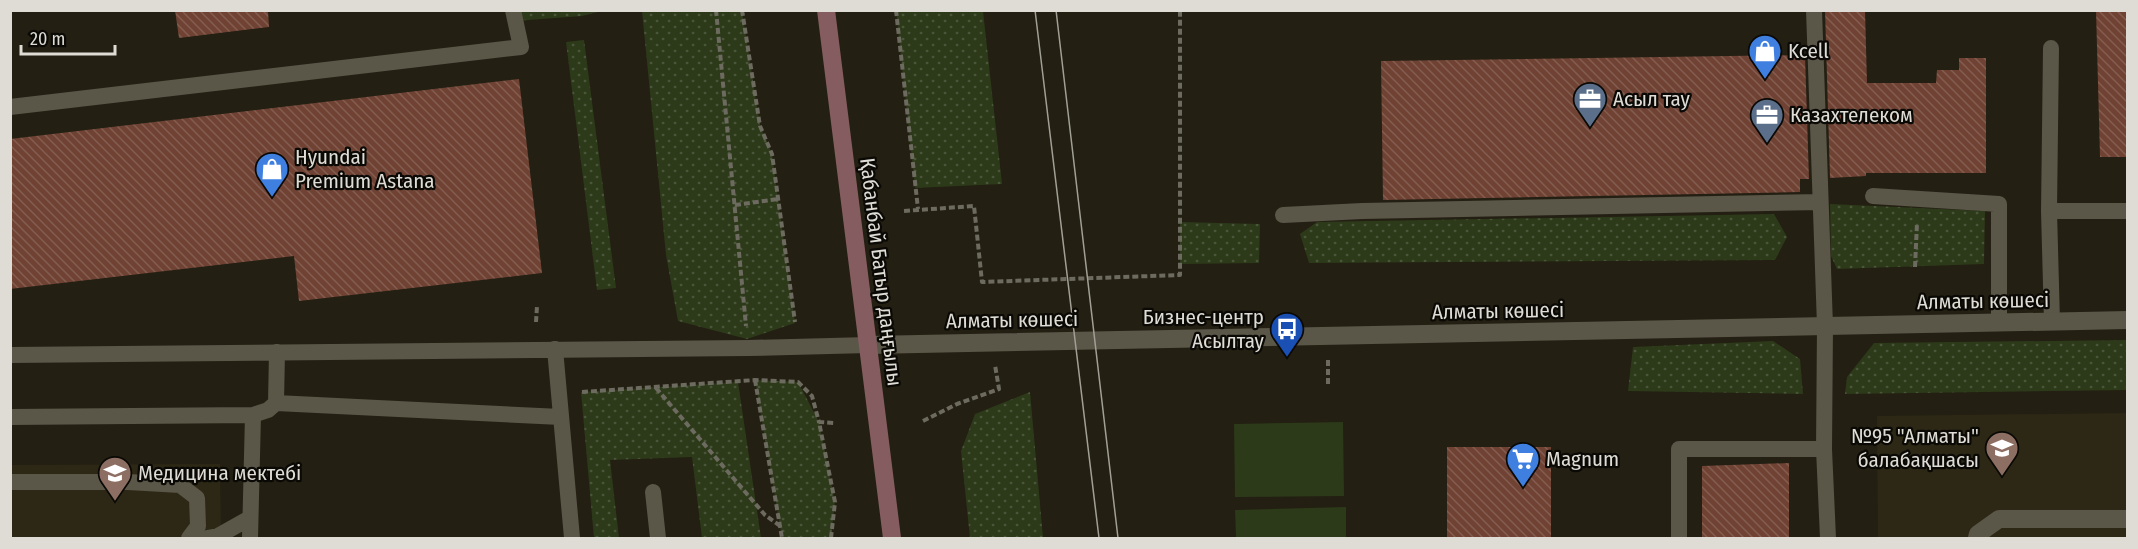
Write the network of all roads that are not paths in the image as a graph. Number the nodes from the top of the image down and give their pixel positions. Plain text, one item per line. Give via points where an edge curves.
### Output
1 (513, 10) edge
2 (826, 10) edge
3 (1814, 10) edge
4 (2051, 48) dead end
5 (10, 107) edge
6 (1873, 196) dead end
7 (1820, 202) junction
8 (2049, 211) junction
9 (2127, 211) edge
10 (1283, 215) dead end
11 (2127, 320) edge
12 (2052, 322) junction
13 (1999, 323) junction
14 (1825, 326) junction
15 (868, 345) junction
16 (555, 349) junction
17 (277, 352) junction
18 (10, 355) edge
19 (276, 403) junction
20 (253, 415) junction
21 (10, 417) edge
22 (561, 417) junction
23 (1824, 449) junction
24 (10, 482) edge
25 (653, 492) dead end
26 (250, 518) junction
27 (2127, 519) edge
28 (189, 538) edge
29 (207, 538) edge
30 (249, 538) edge
31 (572, 538) edge
32 (658, 538) edge
33 (892, 538) edge
34 (1679, 538) edge
35 (1828, 538) edge
36 (1977, 538) edge

1 - 5 lane via 521,47
2 - 15 main road, Қабанбай Батыр даңғылы
3 - 7 lane
4 - 8 lane
6 - 13 lane via 1999,204
7 - 10 lane
7 - 14 lane
8 - 9 lane
8 - 12 lane
11 - 12 street, Алматы көшесі
12 - 13 street, Алматы көшесі
13 - 14 street, Алматы көшесі
14 - 15 street, Алматы көшесі
14 - 23 lane
15 - 16 lane
15 - 33 main road, Қабанбай Батыр даңғылы
16 - 17 lane
16 - 22 lane
17 - 18 lane
17 - 19 lane
19 - 20 lane
19 - 22 lane
20 - 21 lane
20 - 26 lane
22 - 31 lane
23 - 34 lane via 1679,449
23 - 35 lane
24 - 28 lane via 180,485 197,498 198,526
25 - 32 lane
26 - 29 lane
26 - 30 lane
27 - 36 street via 1999,519

